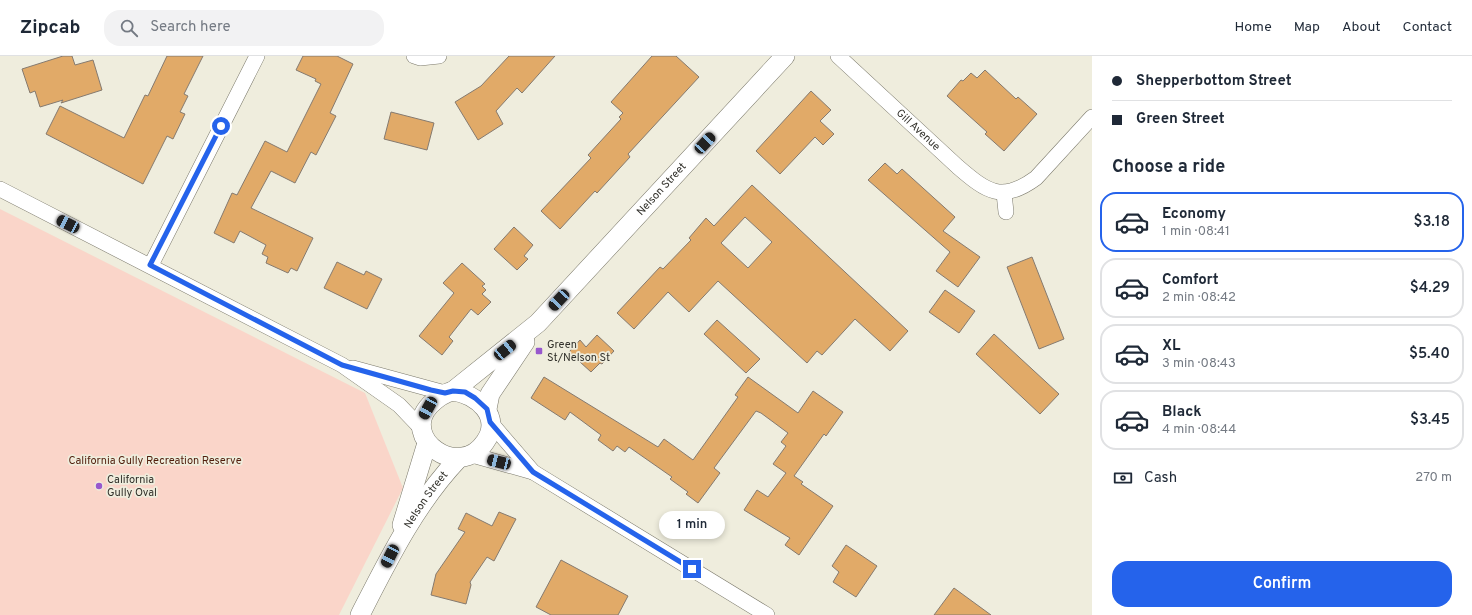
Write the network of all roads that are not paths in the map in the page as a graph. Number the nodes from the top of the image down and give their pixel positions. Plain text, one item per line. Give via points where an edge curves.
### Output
1 (256, 56) edge
2 (414, 56) edge
3 (439, 56) edge
4 (786, 56) edge
5 (838, 56) edge
6 (1092, 117) edge
7 (0, 189) edge
8 (1004, 193) junction
9 (1006, 212) dead end
10 (150, 265) junction
11 (538, 323) junction
12 (342, 365) junction
13 (449, 392) junction
14 (488, 416) junction
15 (424, 435) junction
16 (466, 457) junction
17 (533, 472) junction
18 (396, 544) junction
19 (360, 615) edge
20 (767, 615) edge

1 - 10 street
2 - 3 street
4 - 11 street, Nelson Street
5 - 8 street, Gill Avenue via 978,184 991,191
6 - 8 street via 1036,178 1014,191
7 - 10 street
8 - 9 street
10 - 12 street
11 - 13 street, Nelson Street
11 - 14 street, Nelson Street via 490,394
12 - 13 street
12 - 15 street via 399,405
13 - 14 street via 465,392 475,398
13 - 15 street via 428,408 422,417
14 - 16 street via 487,439 481,448
14 - 17 street
15 - 16 street via 443,455
15 - 18 street, Nelson Street
16 - 17 street
16 - 18 street, Nelson Street via 439,481
17 - 20 street
18 - 19 street, Nelson Street

